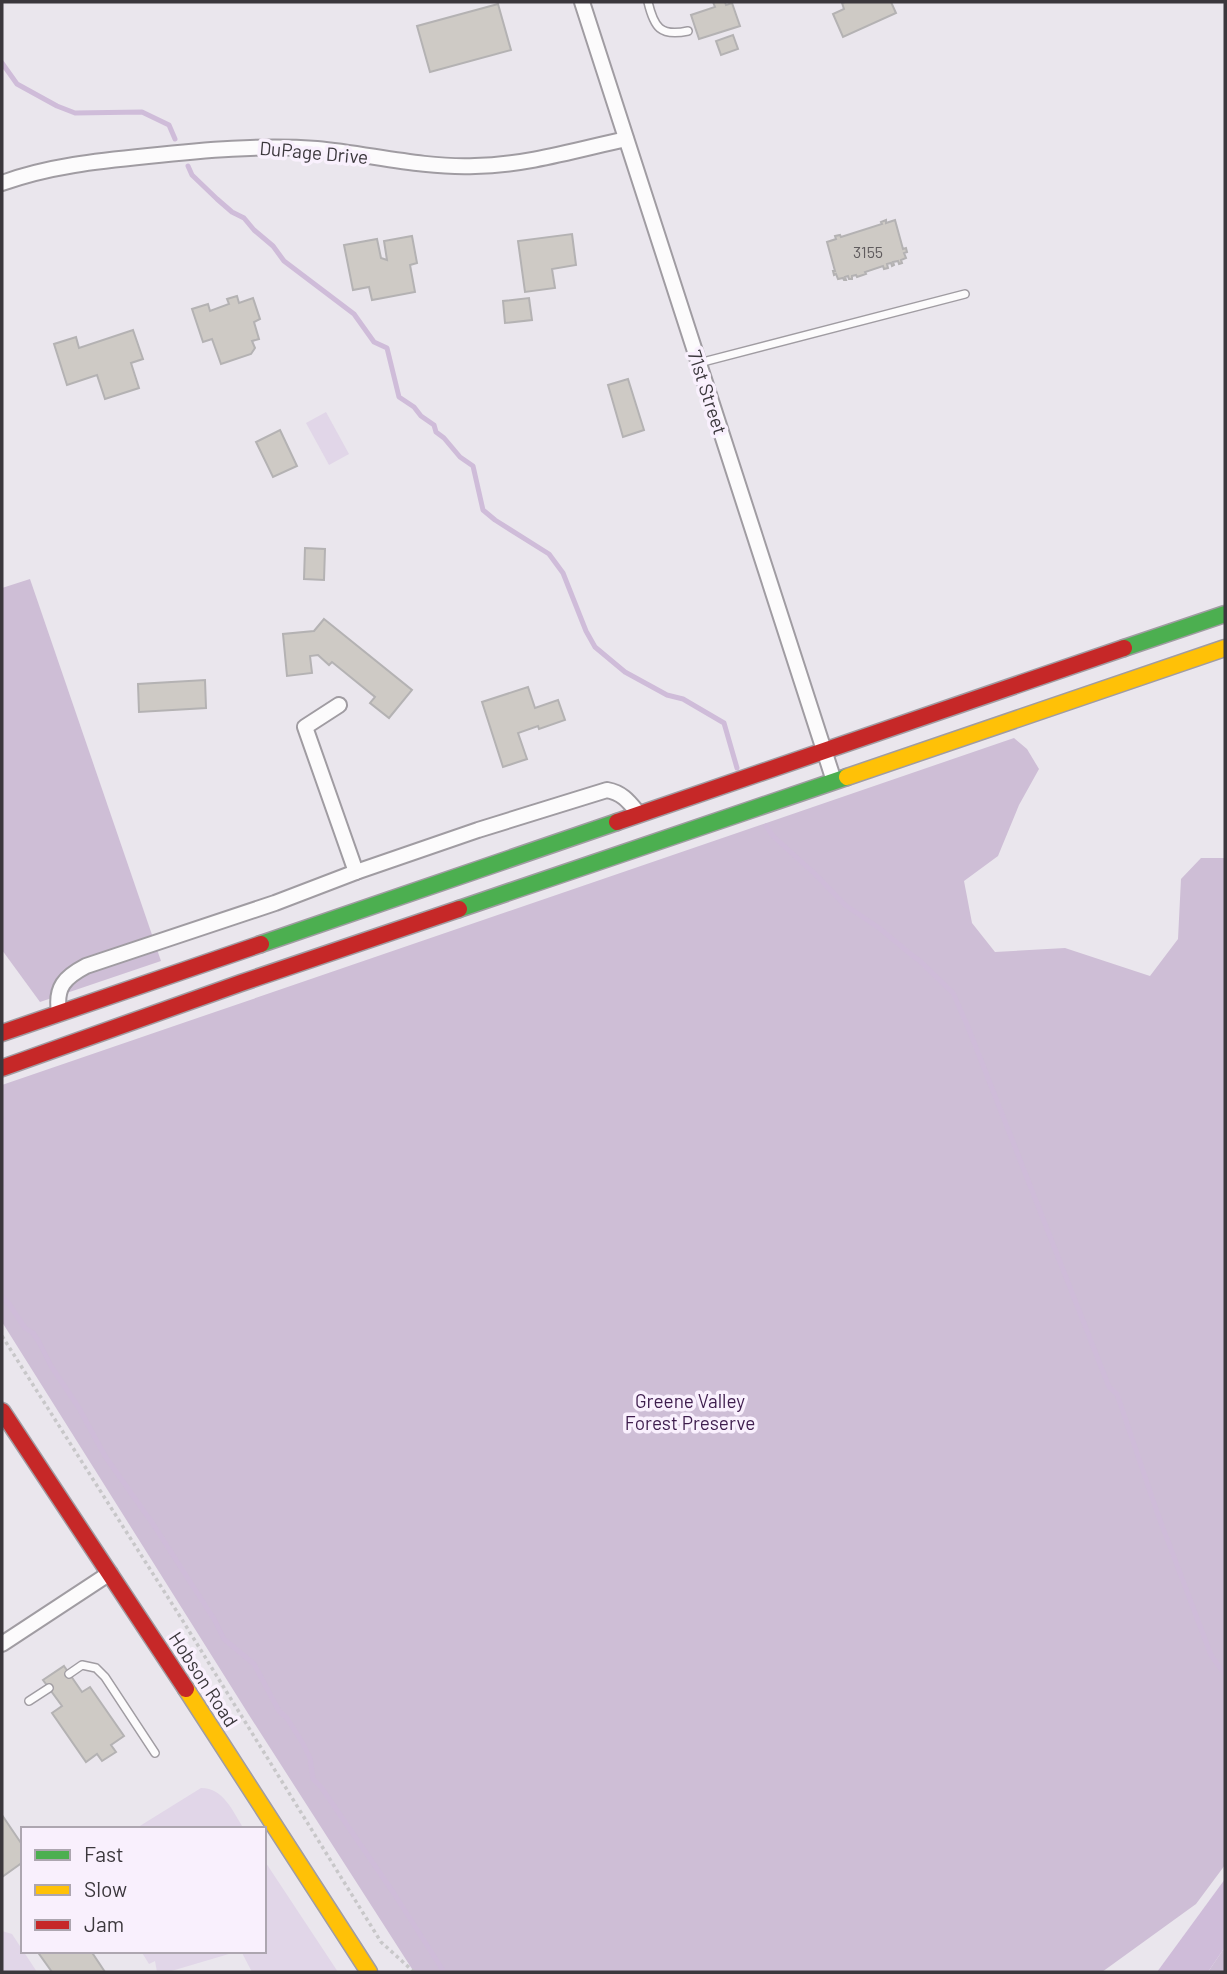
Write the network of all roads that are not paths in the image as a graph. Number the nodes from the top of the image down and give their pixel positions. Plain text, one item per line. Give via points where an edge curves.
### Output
1 (582, 2) edge
2 (648, 2) edge
3 (688, 31) dead end
4 (626, 139) junction
5 (2, 183) edge
6 (965, 294) dead end
7 (699, 363) junction
8 (1225, 614) edge
9 (1225, 648) edge
10 (339, 705) dead end
11 (824, 750) junction
12 (834, 782) junction
13 (639, 814) junction
14 (356, 872) junction
15 (59, 1012) junction
16 (2, 1033) edge
17 (2, 1068) edge
18 (2, 1412) edge
19 (110, 1573) junction
20 (2, 1644) edge
21 (69, 1674) dead end
22 (49, 1688) dead end
23 (29, 1700) dead end
24 (155, 1753) dead end
25 (369, 1972) edge

1 - 4 street, 71st Street
2 - 3 lane via 657,27 672,34
4 - 5 street, DuPage Drive via 535,160 476,166 420,165 321,150 232,147 54,167
4 - 7 street, 71st Street
6 - 7 lane
7 - 11 street, 71st Street
8 - 11 main road
9 - 12 main road
10 - 14 street via 305,727
11 - 12 street, 71st Street
11 - 13 main road
12 - 17 main road
13 - 14 street via 617,792 607,790
13 - 15 main road
14 - 15 street via 86,966 58,989
15 - 16 main road
18 - 19 main road, Hobson Road
19 - 20 street
19 - 25 main road, Hobson Road
21 - 24 lane via 82,1665 96,1668
22 - 23 lane

